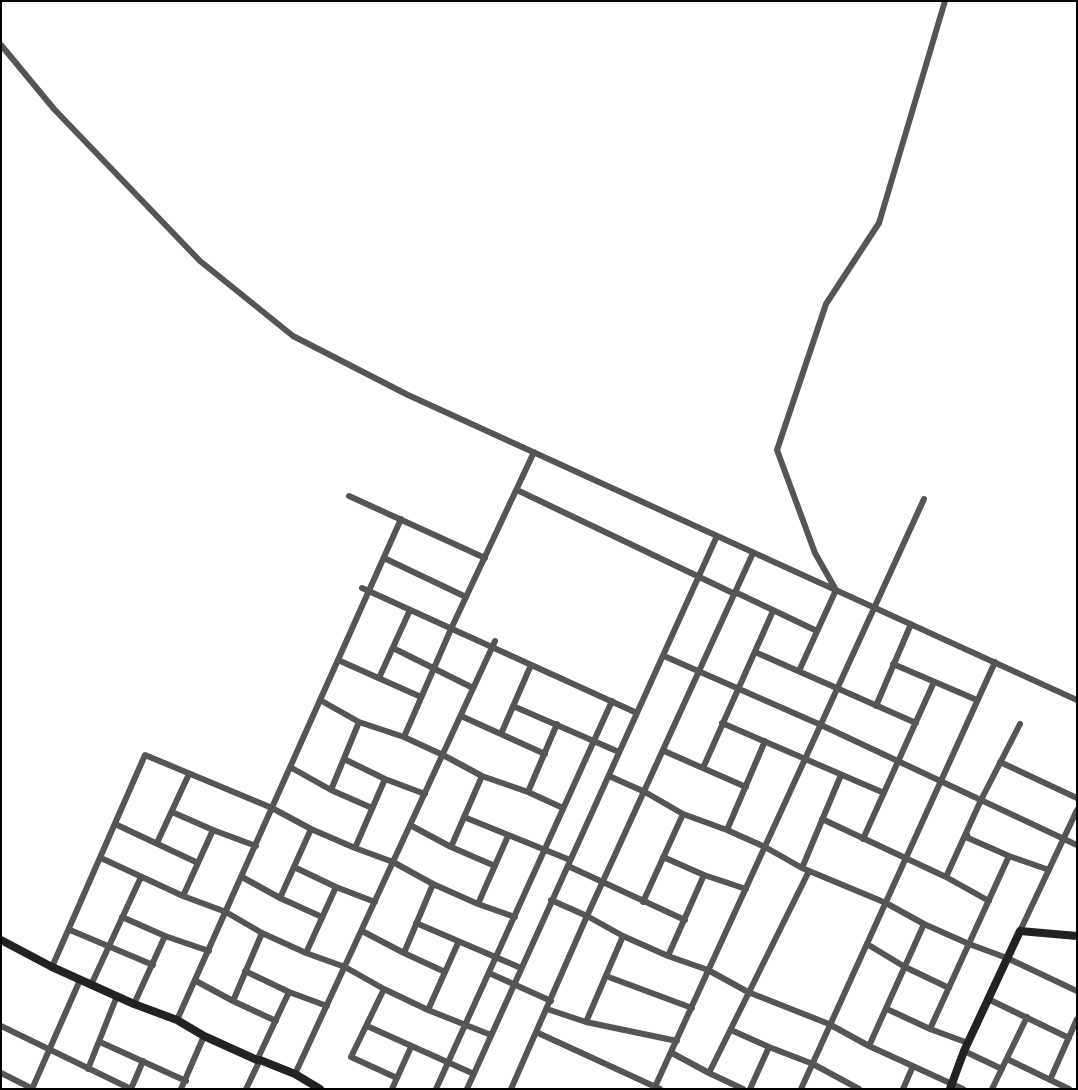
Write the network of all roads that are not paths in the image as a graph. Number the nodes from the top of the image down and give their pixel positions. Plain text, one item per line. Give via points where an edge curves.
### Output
1 (945, 1) edge
2 (1, 45) edge
3 (534, 452) junction
4 (517, 490) junction
5 (349, 496) dead end
6 (924, 499) dead end
7 (401, 519) junction
8 (717, 536) junction
9 (753, 553) junction
10 (384, 558) junction
11 (485, 558) junction
12 (699, 576) junction
13 (362, 588) dead end
14 (836, 590) junction
15 (368, 591) junction
16 (735, 593) junction
17 (466, 597) junction
18 (873, 607) junction
19 (410, 610) junction
20 (774, 611) junction
21 (911, 624) junction
22 (451, 629) junction
23 (817, 631) junction
24 (494, 644) junction
25 (393, 648) junction
26 (754, 652) junction
27 (664, 656) junction
28 (338, 660) junction
29 (995, 662) junction
30 (893, 664) junction
31 (531, 665) junction
32 (434, 668) junction
33 (699, 672) junction
34 (799, 672) junction
35 (379, 678) junction
36 (934, 682) junction
37 (474, 688) junction
38 (738, 688) junction
39 (837, 688) junction
40 (421, 697) junction
41 (320, 700) junction
42 (977, 700) junction
43 (1077, 700) edge
44 (612, 701) junction
45 (513, 706) junction
46 (876, 706) junction
47 (637, 713) junction
48 (460, 716) junction
49 (359, 722) junction
50 (722, 723) junction
51 (916, 723) junction
52 (557, 724) junction
53 (1020, 724) dead end
54 (820, 725) junction
55 (501, 734) junction
56 (404, 738) junction
57 (594, 740) junction
58 (765, 741) junction
59 (664, 751) junction
60 (619, 752) junction
61 (545, 754) junction
62 (443, 755) junction
63 (344, 759) junction
64 (805, 759) junction
65 (899, 761) junction
66 (1000, 762) junction
67 (290, 767) junction
68 (703, 768) junction
69 (189, 774) junction
70 (841, 775) junction
71 (482, 776) junction
72 (609, 776) junction
73 (385, 779) junction
74 (942, 781) junction
75 (746, 787) junction
76 (331, 790) junction
77 (528, 792) junction
78 (645, 792) junction
79 (884, 793) junction
80 (425, 794) junction
81 (1077, 798) edge
82 (981, 800) junction
83 (272, 808) junction
84 (372, 808) junction
85 (563, 808) junction
86 (1077, 810) edge
87 (172, 812) junction
88 (683, 814) junction
89 (464, 817) junction
90 (822, 820) junction
91 (115, 824) junction
92 (410, 825) junction
93 (311, 829) junction
94 (213, 830) junction
95 (727, 830) junction
96 (967, 834) junction
97 (508, 836) junction
98 (863, 839) junction
99 (1064, 839) junction
100 (157, 843) junction
101 (1077, 845) edge
102 (256, 846) junction
103 (451, 847) junction
104 (765, 847) junction
105 (355, 848) junction
106 (545, 849) junction
107 (1009, 856) junction
108 (664, 857) junction
109 (101, 858) junction
110 (906, 858) junction
111 (393, 862) junction
112 (198, 863) junction
113 (569, 863) junction
114 (495, 866) junction
115 (294, 867) junction
116 (802, 868) junction
117 (1048, 870) junction
118 (809, 871) junction
119 (704, 875) junction
120 (141, 877) junction
121 (242, 877) junction
122 (946, 877) junction
123 (604, 882) junction
124 (433, 884) junction
125 (336, 887) junction
126 (746, 889) junction
127 (182, 896) junction
128 (280, 898) junction
129 (551, 900) junction
130 (989, 901) junction
131 (375, 902) junction
132 (643, 902) junction
133 (886, 902) junction
134 (478, 904) junction
135 (226, 912) junction
136 (514, 916) junction
137 (587, 916) junction
138 (122, 917) junction
139 (322, 917) junction
140 (685, 920) junction
141 (416, 924) junction
142 (924, 924) junction
143 (70, 930) junction
144 (362, 930) junction
145 (1020, 931) junction
146 (262, 933) junction
147 (165, 936) junction
148 (623, 936) junction
149 (1077, 936) edge
150 (1, 940) edge
151 (458, 943) junction
152 (867, 944) junction
153 (969, 944) junction
154 (109, 947) junction
155 (209, 951) junction
156 (306, 953) junction
157 (404, 953) junction
158 (668, 956) junction
159 (496, 957) junction
160 (1007, 958) junction
161 (153, 965) junction
162 (52, 967) junction
163 (345, 967) junction
164 (905, 967) junction
165 (521, 968) junction
166 (708, 970) junction
167 (246, 971) junction
168 (445, 972) junction
169 (489, 973) junction
170 (606, 976) junction
171 (80, 980) junction
172 (196, 981) junction
173 (514, 984) junction
174 (91, 985) junction
175 (949, 988) junction
176 (384, 989) junction
177 (1077, 991) edge
178 (289, 992) junction
179 (748, 992) junction
180 (117, 996) junction
181 (988, 999) junction
182 (233, 1001) junction
183 (551, 1002) junction
184 (134, 1004) junction
185 (327, 1006) junction
186 (692, 1008) junction
187 (547, 1009) junction
188 (887, 1009) junction
189 (428, 1010) junction
190 (1027, 1018) junction
191 (1077, 1019) edge
192 (177, 1020) junction
193 (276, 1021) junction
194 (586, 1022) junction
195 (466, 1024) junction
196 (829, 1024) junction
197 (1, 1026) edge
198 (367, 1026) junction
199 (930, 1029) junction
200 (731, 1030) junction
201 (536, 1032) junction
202 (491, 1035) junction
203 (204, 1036) junction
204 (1069, 1038) junction
205 (677, 1041) junction
206 (100, 1042) junction
207 (869, 1046) junction
208 (411, 1047) junction
209 (769, 1047) junction
210 (966, 1047) junction
211 (50, 1051) junction
212 (672, 1053) junction
213 (1007, 1059) junction
214 (258, 1060) junction
215 (143, 1061) junction
216 (449, 1062) junction
217 (812, 1064) junction
218 (913, 1066) junction
219 (88, 1069) junction
220 (1002, 1069) junction
221 (1, 1073) edge
222 (294, 1074) junction
223 (474, 1074) junction
224 (709, 1074) junction
225 (397, 1078) junction
226 (1050, 1080) junction
227 (186, 1081) junction
228 (952, 1086) edge
229 (657, 1088) edge
230 (855, 1088) edge
231 (32, 1089) edge
232 (131, 1089) edge
233 (180, 1089) edge
234 (246, 1089) edge
235 (320, 1089) edge
236 (392, 1089) edge
237 (436, 1089) edge
238 (467, 1089) edge
239 (511, 1089) edge
240 (743, 1089) edge
241 (750, 1089) edge
242 (801, 1089) edge
243 (903, 1089) edge
244 (962, 1089) edge
245 (992, 1089) edge
246 (1068, 1089) edge

1 - 14 street via 879,223 826,304 777,450 815,554
2 - 3 street via 54,109 200,261 293,336 408,395
3 - 4 street
3 - 8 street
4 - 11 street
4 - 12 street
5 - 7 street
6 - 18 street
7 - 10 street
7 - 11 street
8 - 9 street
8 - 12 street
9 - 14 street
9 - 16 street
10 - 15 street
10 - 17 street
11 - 17 street
12 - 16 street
12 - 27 street
13 - 15 street
14 - 18 street
14 - 23 street
15 - 19 street
15 - 28 street
16 - 20 street
16 - 33 street
17 - 22 street
18 - 21 street
18 - 39 street
19 - 22 street
19 - 25 street
20 - 23 street
20 - 26 street
21 - 29 street
21 - 30 street
22 - 24 street
22 - 32 street
23 - 34 street
24 - 31 street
24 - 37 street
25 - 32 street
25 - 35 street
26 - 34 street
26 - 38 street
27 - 33 street
27 - 47 street
28 - 35 street
28 - 41 street
29 - 42 street
29 - 43 street
30 - 36 street
30 - 46 street
31 - 44 street
31 - 45 street
32 - 37 street
32 - 40 street
33 - 38 street
33 - 59 street
34 - 39 street
35 - 40 street
36 - 42 street
36 - 51 street
37 - 48 street
38 - 50 street
38 - 54 street
39 - 46 street
39 - 54 street
40 - 56 street
41 - 49 street
41 - 67 street
42 - 74 street
44 - 47 street
44 - 57 street
45 - 52 street
45 - 55 street
46 - 51 street
47 - 60 street
48 - 55 street
48 - 62 street
49 - 56 street
49 - 63 street
50 - 58 street
50 - 68 street
51 - 65 street
52 - 57 street
52 - 61 street
53 - 66 street
54 - 64 street
54 - 65 street
55 - 61 street
56 - 62 street
57 - 60 street
57 - 85 street
58 - 64 street
58 - 75 street
59 - 68 street
59 - 78 street
60 - 72 street
61 - 77 street
62 - 71 street
62 - 80 street
63 - 73 street
63 - 76 street
64 - 70 street
64 - 104 street
65 - 74 street
65 - 79 street
66 - 81 street
66 - 82 street
67 - 76 street
67 - 83 street
68 - 75 street
69 - 83 street
69 - 87 street
69 - 91 street via 145,754
70 - 79 street
70 - 90 street
71 - 77 street
71 - 89 street
72 - 78 street
72 - 113 street
73 - 80 street
73 - 84 street
74 - 82 street
74 - 110 street
75 - 95 street
76 - 84 street
77 - 85 street
78 - 88 street
78 - 123 street
79 - 98 street
80 - 92 street
82 - 96 street
82 - 99 street
83 - 93 street
83 - 102 street
84 - 105 street
85 - 106 street
86 - 99 street
87 - 94 street
87 - 100 street
88 - 95 street
88 - 108 street
89 - 97 street
89 - 103 street
90 - 98 street
90 - 116 street
91 - 100 street
91 - 109 street
92 - 103 street
92 - 111 street
93 - 105 street
93 - 115 street
94 - 102 street
94 - 112 street
95 - 104 street
96 - 107 street via 968,838
96 - 122 street
97 - 106 street
97 - 114 street
98 - 110 street
99 - 101 street
99 - 117 street
100 - 112 street
102 - 121 street
103 - 114 street
104 - 116 street
104 - 126 street
105 - 111 street
106 - 113 street
106 - 136 street
107 - 117 street
107 - 130 street
108 - 119 street
108 - 132 street
109 - 120 street
109 - 143 street
110 - 122 street
110 - 133 street
111 - 124 street
111 - 131 street
112 - 127 street
113 - 123 street
113 - 129 street
114 - 134 street
115 - 125 street
115 - 128 street
116 - 118 street
117 - 145 street
118 - 133 street
118 - 179 street
119 - 126 street
119 - 140 street
120 - 127 street
120 - 138 street
121 - 128 street
121 - 135 street
122 - 130 street
123 - 132 street
123 - 137 street
124 - 134 street
124 - 141 street
125 - 131 street
125 - 139 street
126 - 166 street
127 - 135 street
128 - 139 street
129 - 137 street
129 - 165 street
130 - 153 street
131 - 144 street
132 - 140 street
133 - 142 street
133 - 152 street
134 - 136 street
135 - 146 street
135 - 155 street
136 - 159 street
137 - 148 street
137 - 183 street
138 - 147 street
138 - 154 street
139 - 156 street
140 - 158 street
141 - 151 street
141 - 157 street
142 - 153 street
142 - 164 street
143 - 154 street
143 - 162 street
144 - 157 street
144 - 163 street
145 - 149 street
145 - 160 street
146 - 156 street
146 - 167 street
147 - 155 street
147 - 161 street
148 - 158 street
148 - 170 street
150 - 162 street
151 - 159 street
151 - 168 street
152 - 164 street
152 - 196 street
153 - 160 street
153 - 175 street
154 - 161 street
154 - 174 street
155 - 172 street
156 - 163 street
157 - 168 street
158 - 166 street
159 - 165 street
159 - 169 street
160 - 177 street
160 - 181 street
161 - 184 street
162 - 171 street
163 - 176 street
163 - 185 street
164 - 175 street
164 - 188 street
165 - 173 street
166 - 179 street
166 - 186 street
167 - 178 street
167 - 182 street
168 - 189 street
169 - 173 street
169 - 195 street
170 - 186 street
170 - 194 street
171 - 174 street
171 - 211 street
172 - 182 street
172 - 192 street
173 - 183 street
173 - 202 street
174 - 180 street
175 - 199 street
176 - 189 street
176 - 198 street
178 - 185 street
178 - 193 street
179 - 196 street
179 - 200 street
180 - 184 street
180 - 206 street
181 - 190 street
181 - 210 street
182 - 193 street
183 - 187 street
184 - 192 street
185 - 222 street
186 - 205 street
187 - 194 street
187 - 201 street
188 - 199 street
188 - 207 street
189 - 195 street
190 - 204 street
190 - 213 street
191 - 204 street
192 - 203 street
193 - 214 street
194 - 205 street
195 - 202 street
195 - 216 street
196 - 207 street
196 - 217 street
197 - 211 street
198 - 208 street
198 - 225 street via 351,1057
199 - 210 street
200 - 209 street
200 - 224 street
201 - 229 street
201 - 239 street
202 - 223 street
203 - 214 street
203 - 227 street
204 - 226 street
205 - 212 street
206 - 215 street
206 - 219 street
207 - 218 street
208 - 216 street
208 - 225 street
209 - 217 street
209 - 241 street
210 - 220 street
210 - 228 street
211 - 219 street
211 - 231 street
212 - 224 street
212 - 229 street
213 - 220 street
213 - 226 street
214 - 222 street
214 - 234 street
215 - 227 street
215 - 232 street
216 - 223 street
216 - 237 street
217 - 230 street
217 - 242 street
218 - 228 street
218 - 243 street
219 - 232 street
220 - 245 street
221 - 231 street
222 - 235 street
223 - 238 street
224 - 240 street
225 - 236 street
226 - 246 street
227 - 233 street
228 - 244 street

